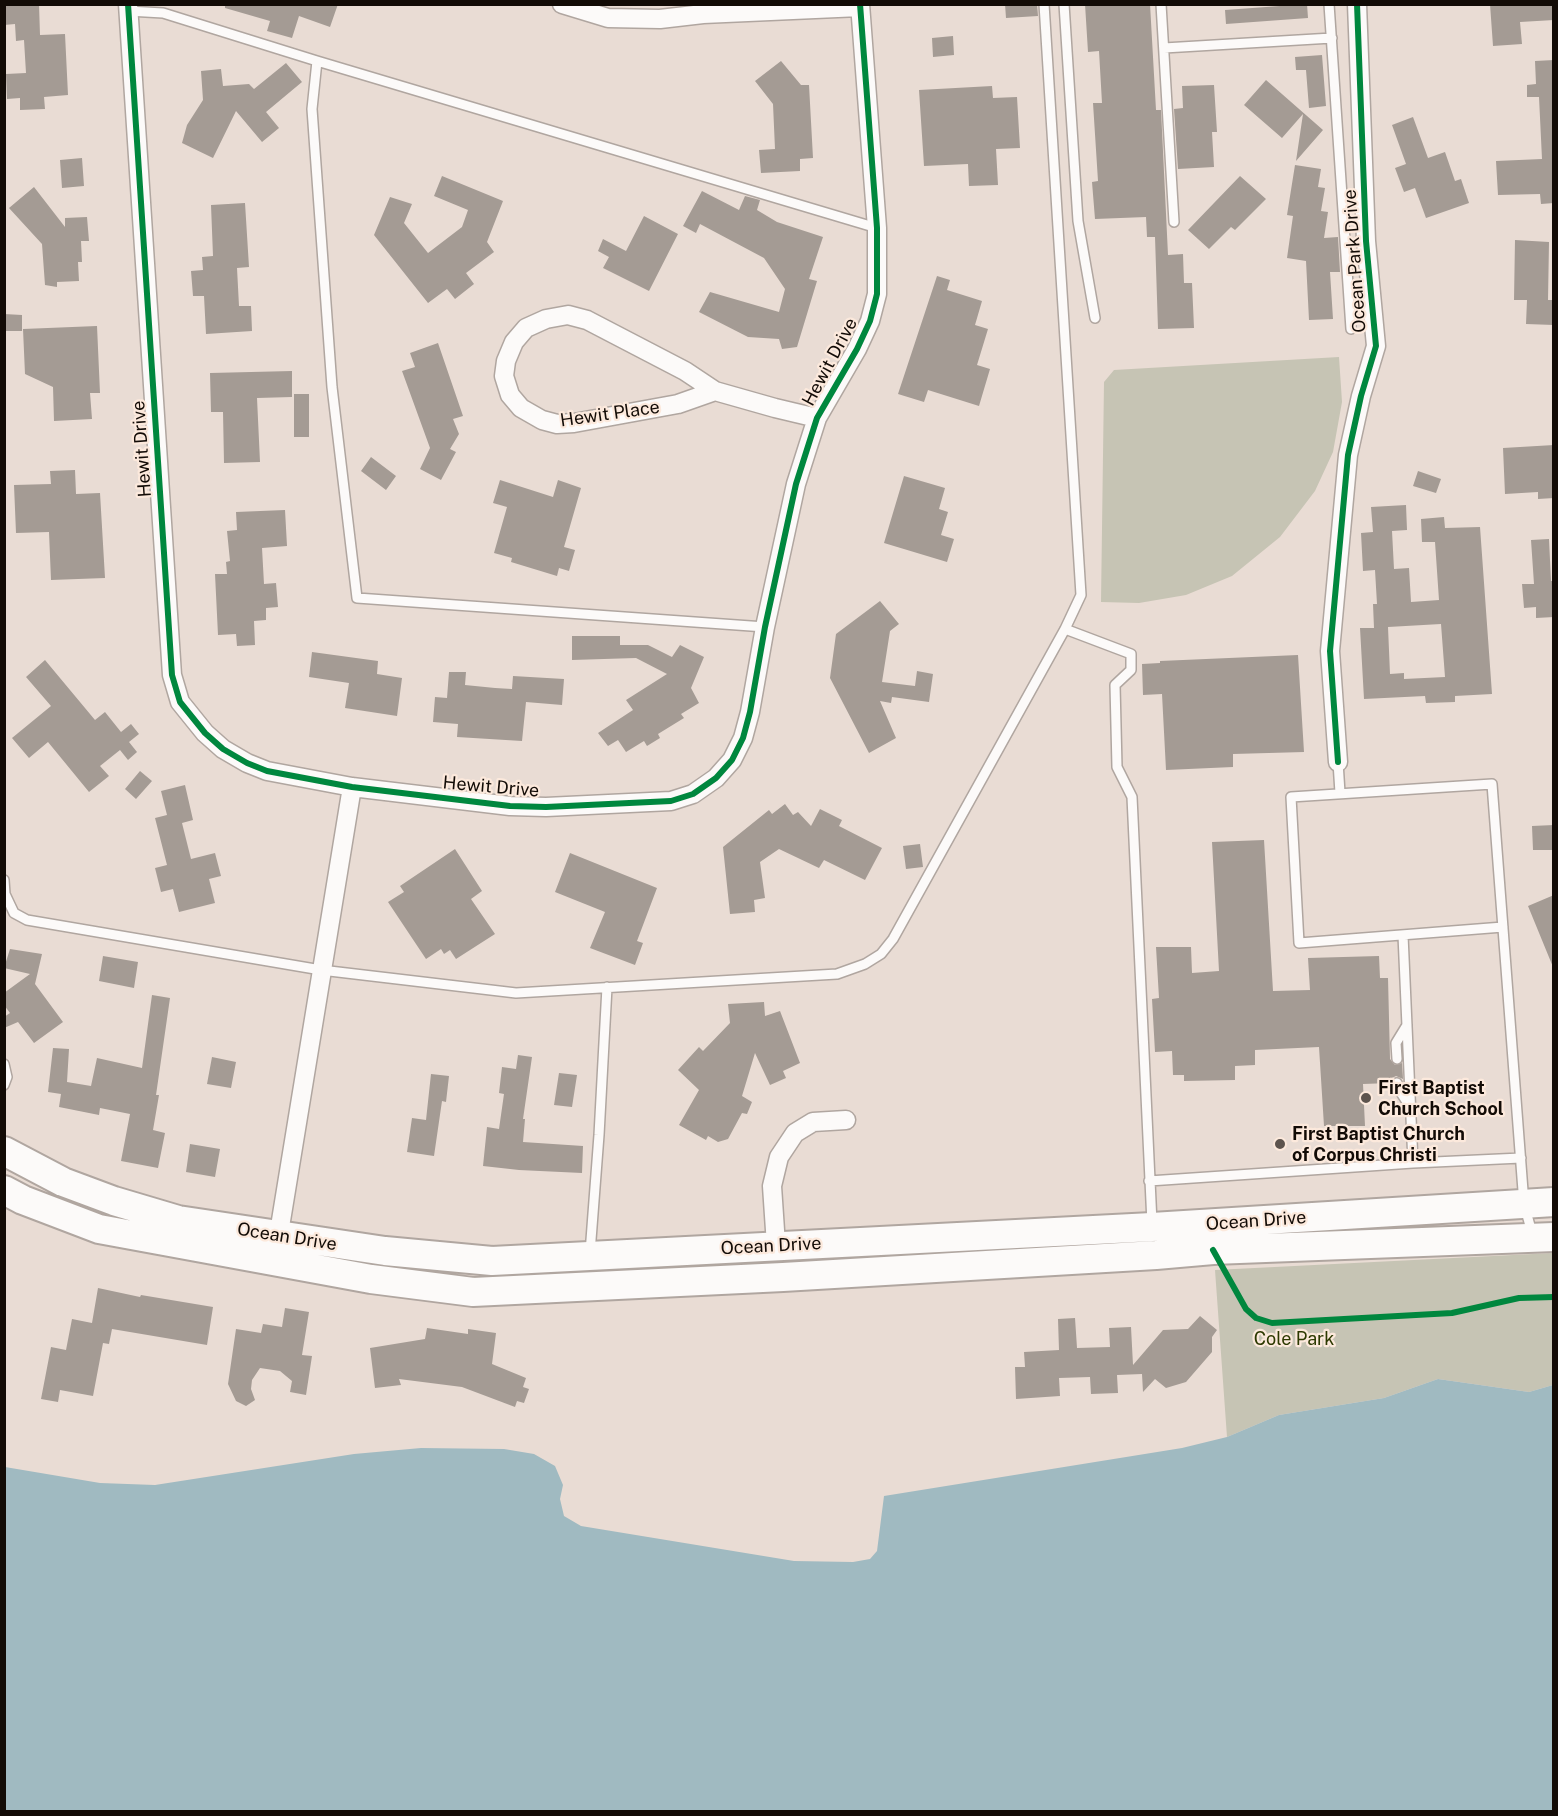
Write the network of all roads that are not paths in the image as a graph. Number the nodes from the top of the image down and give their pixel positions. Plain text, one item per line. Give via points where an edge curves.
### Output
1 (562, 4) edge
2 (1044, 4) edge
3 (1064, 4) edge
4 (1161, 4) edge
5 (1329, 4) edge
6 (1357, 4) edge
7 (860, 6) edge
8 (128, 8) edge
9 (1332, 38) junction
10 (1164, 48) junction
11 (317, 61) junction
12 (1174, 222) dead end
13 (877, 228) junction
14 (1095, 318) dead end
15 (1351, 328) dead end
16 (715, 391) junction
17 (817, 418) junction
18 (765, 627) junction
19 (1065, 629) junction
20 (1338, 762) joint
21 (351, 787) junction
22 (1340, 794) junction
23 (4, 880) edge
24 (1503, 927) junction
25 (1403, 935) junction
26 (321, 970) junction
27 (607, 987) junction
28 (1407, 1025) junction
29 (1396, 1059) dead end
30 (4, 1064) edge
31 (1397, 1083) dead end
32 (4, 1085) edge
33 (1410, 1107) junction
34 (846, 1120) dead end
35 (4, 1151) edge
36 (1521, 1158) junction
37 (1413, 1163) junction
38 (1149, 1181) junction
39 (4, 1190) edge
40 (1554, 1202) edge
41 (1524, 1204) junction
42 (1543, 1238) edge
43 (1154, 1241) junction
44 (776, 1245) junction
45 (276, 1249) junction
46 (590, 1255) junction

1 - 7 street, Hewit Drive via 608,18 660,19
2 - 19 lane via 1081,595
3 - 14 lane via 1078,221
4 - 10 lane
5 - 9 lane
6 - 20 street, Ocean Park Drive via 1366,241 1376,346 1361,396 1344,490 1330,651
7 - 13 street, Hewit Drive
8 - 11 lane via 163,12
8 - 21 street, Hewit Drive via 172,675 184,708 223,749 267,771
9 - 10 lane
9 - 15 lane
10 - 12 lane
11 - 13 lane
11 - 18 lane via 313,132 332,387 357,598
13 - 17 street, Hewit Drive via 877,294 870,321
16 - 16 street, Hewit Place via 587,320 568,315 526,328 514,342 504,376 510,395 521,408 557,424 678,404
16 - 17 street, Hewit Place
17 - 18 street, Hewit Drive via 796,484
18 - 21 street, Hewit Drive via 743,738 732,760 716,778 693,794 671,801 546,807
19 - 27 lane via 893,939 881,954 837,974
19 - 38 lane via 1131,654 1131,670 1115,685 1116,767 1132,798
20 - 22 lane
21 - 26 street
22 - 24 lane via 1492,784
22 - 25 lane via 1292,797 1299,943
23 - 26 lane via 5,894 14,913 27,920
24 - 25 lane
24 - 36 lane
25 - 28 lane
26 - 27 lane via 516,993
26 - 45 street
27 - 46 lane
28 - 29 lane via 1396,1043
28 - 33 lane
30 - 32 lane
31 - 33 lane
33 - 37 lane
34 - 44 street via 813,1122 795,1133 780,1157 772,1186
35 - 45 main road, Ocean Drive via 63,1182 114,1201
36 - 37 lane
36 - 41 lane
37 - 38 lane
38 - 43 lane
39 - 45 main road, Ocean Drive via 99,1229
40 - 41 main road, Ocean Drive
41 - 42 lane
41 - 43 main road, Ocean Drive
42 - 43 main road, Ocean Drive via 1213,1250
43 - 44 main road, Ocean Drive
43 - 45 main road, Ocean Drive via 795,1277 473,1292 372,1279
44 - 46 main road, Ocean Drive
45 - 46 main road, Ocean Drive via 385,1251 492,1261

